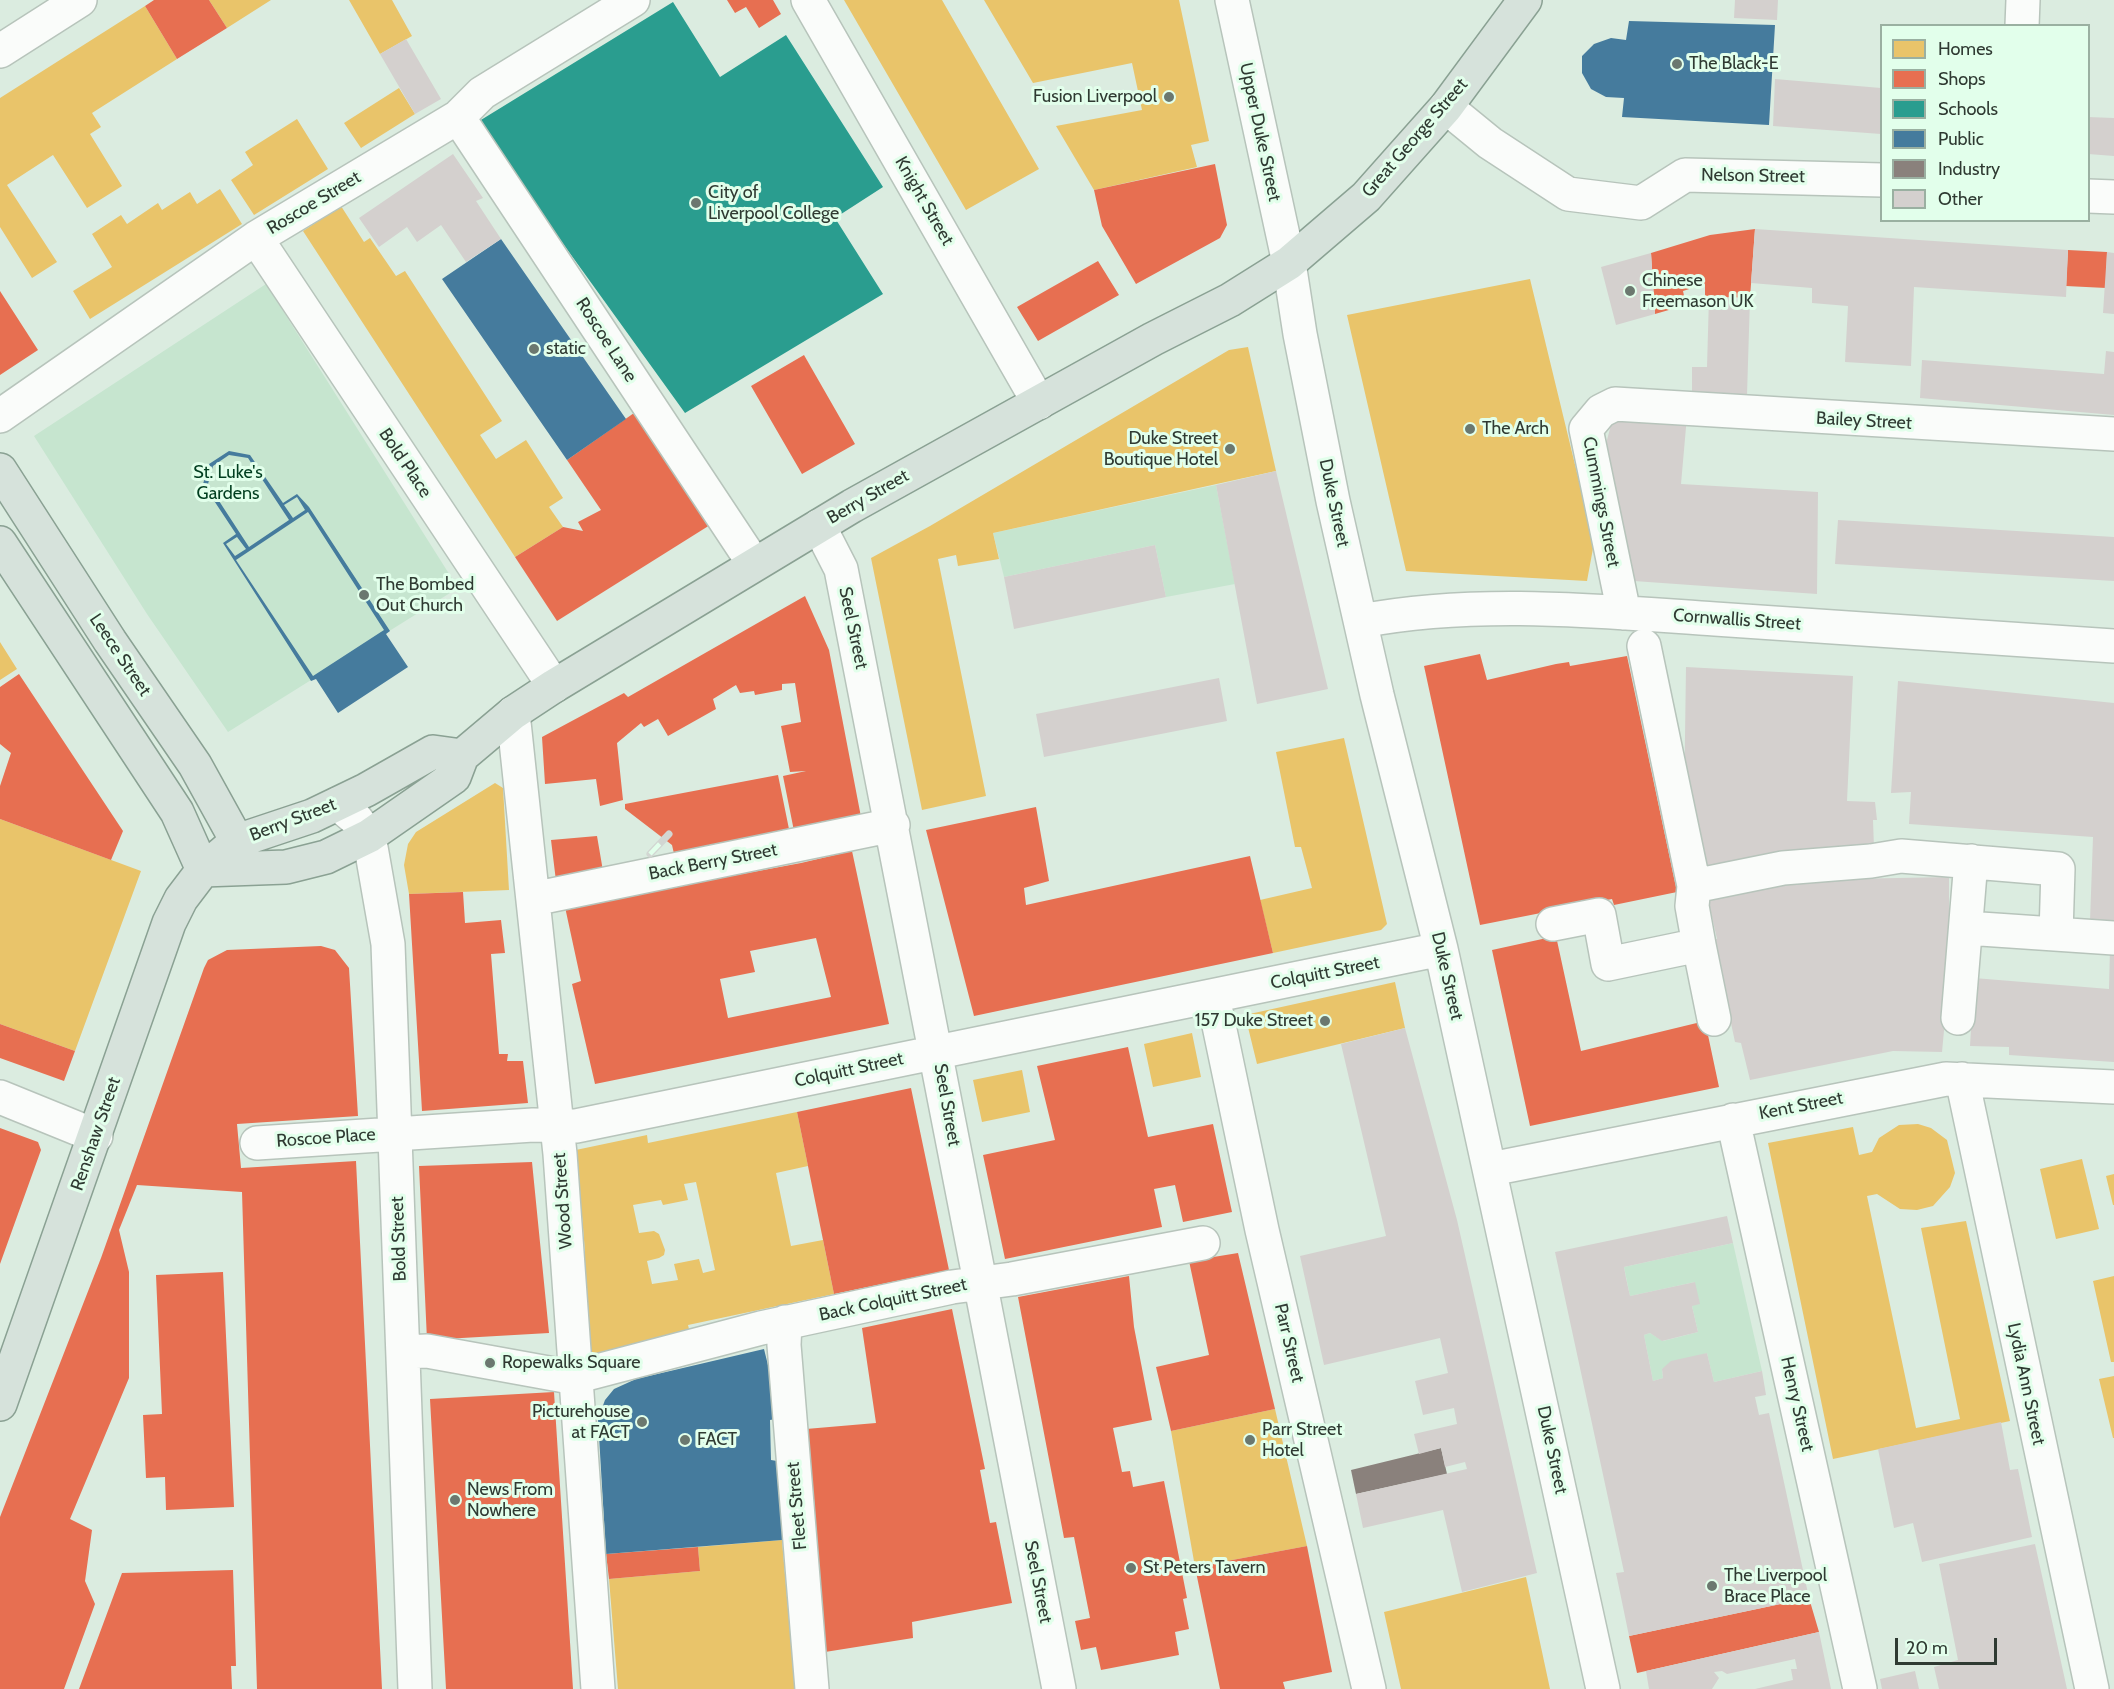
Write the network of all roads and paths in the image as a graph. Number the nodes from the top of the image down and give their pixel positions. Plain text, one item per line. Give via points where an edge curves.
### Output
1 (80, 0) edge
2 (633, 0) edge
3 (808, 0) edge
4 (1232, 0) edge
5 (1525, 0) edge
6 (2023, 0) edge
7 (2022, 24) edge
8 (0, 51) edge
9 (1446, 107) junction
10 (458, 117) junction
11 (1880, 180) edge
12 (2090, 195) edge
13 (2114, 197) edge
14 (256, 238) junction
15 (1289, 263) junction
16 (1039, 403) junction
17 (1615, 404) joint
18 (0, 416) edge
19 (2114, 434) edge
20 (0, 470) edge
21 (819, 526) junction
22 (0, 543) edge
23 (754, 564) junction
24 (1624, 613) junction
25 (1361, 621) junction
26 (1644, 646) dead end
27 (2114, 646) edge
28 (554, 686) junction
29 (513, 713) junction
30 (462, 756) junction
31 (338, 804) junction
32 (893, 825) junction
33 (369, 836) junction
34 (237, 841) junction
35 (1971, 861) junction
36 (203, 870) junction
37 (1694, 886) junction
38 (533, 899) junction
39 (1553, 924) dead end
40 (1966, 928) junction
41 (2056, 934) junction
42 (2114, 938) edge
43 (1699, 945) junction
44 (1441, 949) junction
45 (1213, 997) junction
46 (1958, 1018) dead end
47 (1714, 1019) dead end
48 (938, 1053) junction
49 (1962, 1079) junction
50 (2114, 1087) edge
51 (0, 1097) edge
52 (1733, 1120) junction
53 (557, 1126) junction
54 (395, 1134) junction
55 (96, 1136) junction
56 (257, 1143) dead end
57 (1491, 1169) junction
58 (1203, 1243) dead end
59 (978, 1281) junction
60 (785, 1322) junction
61 (404, 1352) junction
62 (0, 1404) edge
63 (415, 1689) edge
64 (598, 1689) edge
65 (812, 1689) edge
66 (1059, 1689) edge
67 (1369, 1689) edge
68 (1603, 1689) edge
69 (1860, 1689) edge
70 (2092, 1689) edge

1 - 8 street
2 - 10 street, Roscoe Street via 482,93
3 - 16 street, Knight Street
4 - 15 street, Upper Duke Street
5 - 9 main road, Great George Street
6 - 7 street
9 - 11 street, Nelson Street via 1490,143 1568,194 1641,203 1685,174
9 - 15 main road, Great George Street via 1365,196
10 - 14 street, Roscoe Street
10 - 23 street, Roscoe Lane
12 - 13 street
14 - 18 street, Roscoe Street
14 - 28 street, Bold Place
15 - 16 main road, Berry Street via 1230,300
15 - 25 street, Duke Street via 1324,457
16 - 21 main road, Berry Street
17 - 19 street, Bailey Street
17 - 24 street, Cummings Street via 1601,411 1586,429
20 - 34 main road, Leece Street via 195,765
21 - 23 main road, Berry Street
21 - 32 street, Seel Street via 841,568
22 - 36 main road, Leece Street via 177,812
23 - 28 main road, Berry Street
24 - 25 street, Cornwallis Street via 1462,608
24 - 27 street, Cornwallis Street
25 - 44 street, Duke Street
26 - 37 street
28 - 29 main road, Berry Street
29 - 30 main road, Berry Street
29 - 38 street, Wood Street
30 - 31 main road, Berry Street via 433,752
30 - 33 main road, Berry Street via 454,777
31 - 33 street
31 - 34 main road, Berry Street
32 - 38 street, Back Berry Street
32 - 48 street, Seel Street
33 - 36 main road, Berry Street via 326,857 286,867
33 - 54 street, Bold Street via 388,944
34 - 36 main road, Berry Street
35 - 37 street via 1901,856 1783,867
35 - 40 street
35 - 41 street via 2058,869
36 - 55 main road, Renshaw Street via 169,923
37 - 43 street via 1692,906
38 - 53 street, Wood Street
39 - 43 street via 1599,915 1608,964
40 - 41 street
40 - 46 street
41 - 42 street
43 - 47 street
44 - 45 street, Colquitt Street
44 - 57 street, Duke Street
45 - 48 street, Colquitt Street
45 - 67 street, Parr Street via 1262,1230
48 - 53 street, Colquitt Street via 576,1126
48 - 59 street, Seel Street
49 - 50 street, Kent Street
49 - 52 street, Kent Street
49 - 70 street, Lydia Ann Street
51 - 55 street
52 - 57 street, Kent Street
52 - 69 street, Henry Street
53 - 54 street, Colquitt Street
53 - 64 street, Wood Street
54 - 56 street, Roscoe Place
54 - 61 street, Bold Street
55 - 62 main road, Renshaw Street
57 - 68 street, Duke Street
58 - 59 street, Back Colquitt Street via 1012,1279
59 - 60 street, Back Colquitt Street
59 - 66 street, Seel Street
60 - 61 street, Back Colquitt Street via 576,1375 427,1351
60 - 65 street, Fleet Street
61 - 63 street, Bold Street

